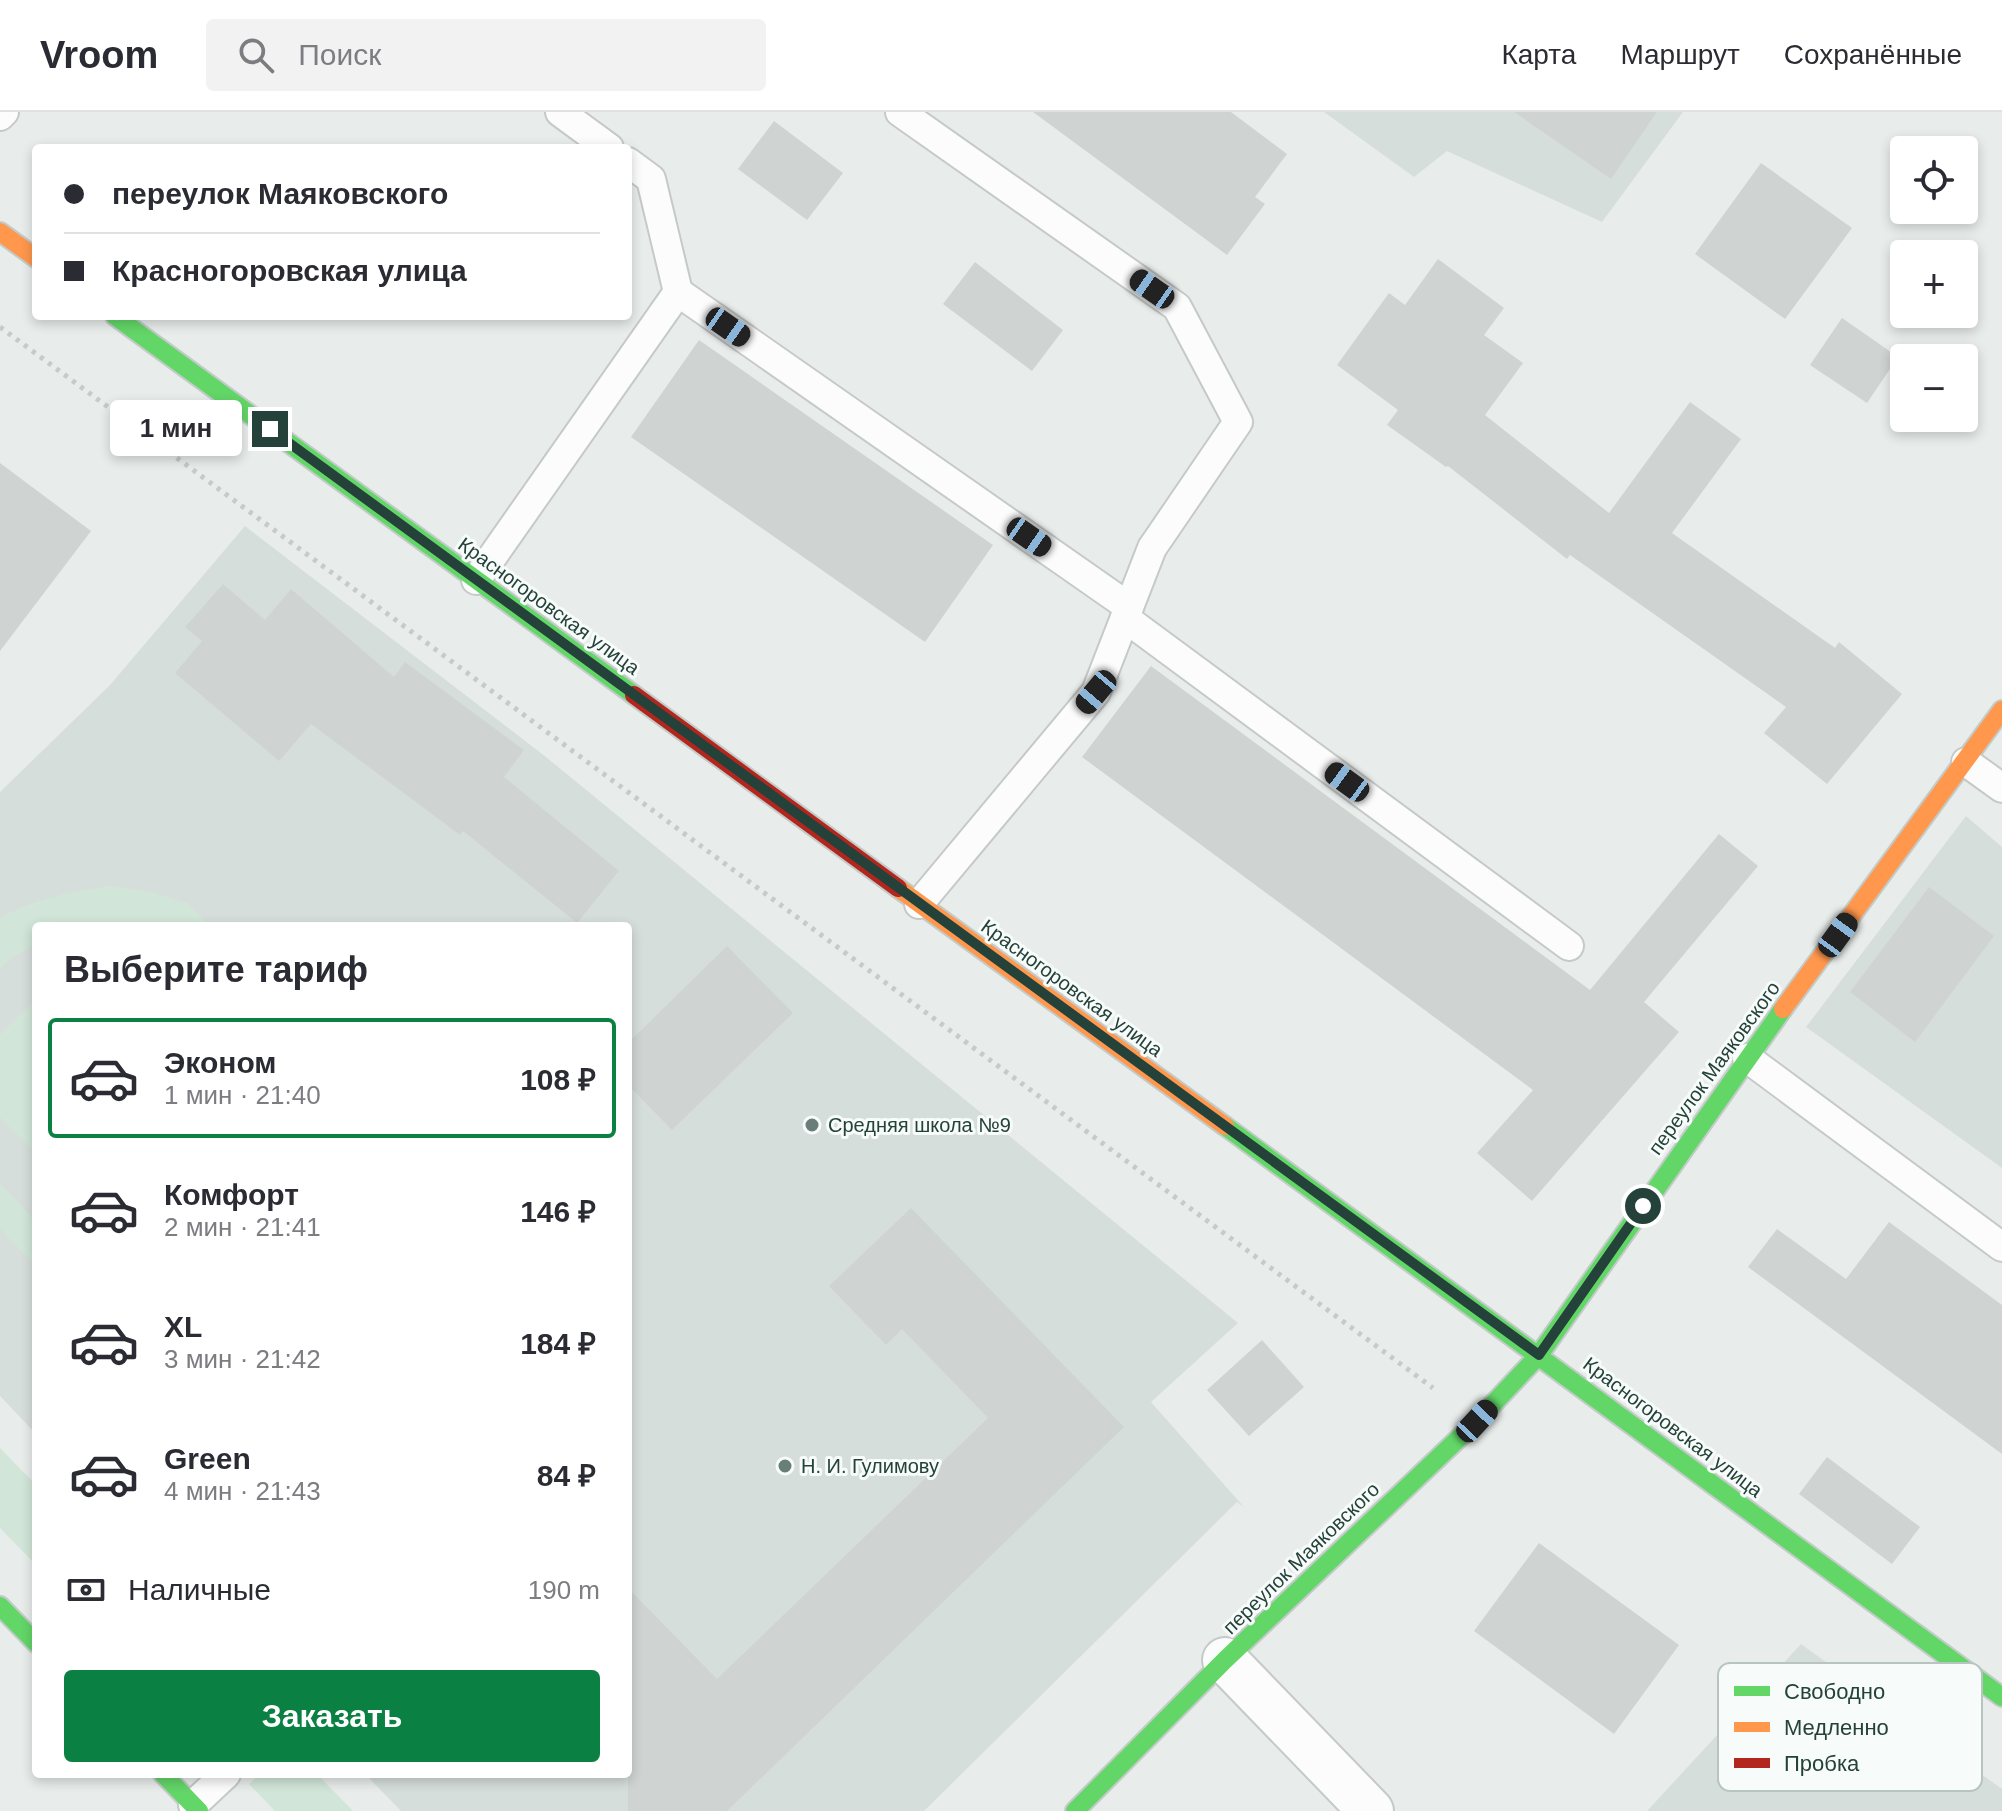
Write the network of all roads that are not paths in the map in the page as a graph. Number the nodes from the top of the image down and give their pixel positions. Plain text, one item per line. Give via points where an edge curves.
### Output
1 (560, 112) edge
2 (900, 112) edge
3 (604, 144) edge
4 (632, 165) edge
5 (0, 232) edge
6 (32, 255) edge
7 (678, 292) junction
8 (120, 320) edge
9 (476, 580) junction
10 (1127, 613) junction
11 (2002, 710) edge
12 (1966, 762) junction
13 (2002, 788) edge
14 (919, 904) junction
15 (1569, 946) dead end
16 (1747, 1058) junction
17 (2002, 1247) edge
18 (1539, 1355) junction
19 (0, 1606) edge
20 (32, 1639) edge
21 (1225, 1660) junction
22 (1956, 1663) edge
23 (1982, 1682) edge
24 (2002, 1697) edge
25 (167, 1778) edge
26 (222, 1778) edge
27 (196, 1808) edge
28 (1075, 1811) edge
29 (1371, 1811) edge

1 - 3 lane
2 - 10 lane via 1177,307 1238,422 1152,548
4 - 7 lane via 651,179
5 - 6 street
7 - 9 lane
7 - 10 lane
8 - 9 street, Красногоровская улица
9 - 14 street, Красногоровская улица
10 - 14 lane via 1096,692
10 - 15 lane
11 - 12 street, переулок Маяковского
12 - 13 lane
12 - 16 street, переулок Маяковского
14 - 18 street, Красногоровская улица
16 - 17 lane
16 - 18 street, переулок Маяковского
18 - 21 street, переулок Маяковского via 1477,1421
18 - 22 street, Красногоровская улица
19 - 20 street
21 - 28 street, переулок Маяковского
21 - 29 street
23 - 24 street, Красногоровская улица
25 - 27 street
26 - 27 lane

